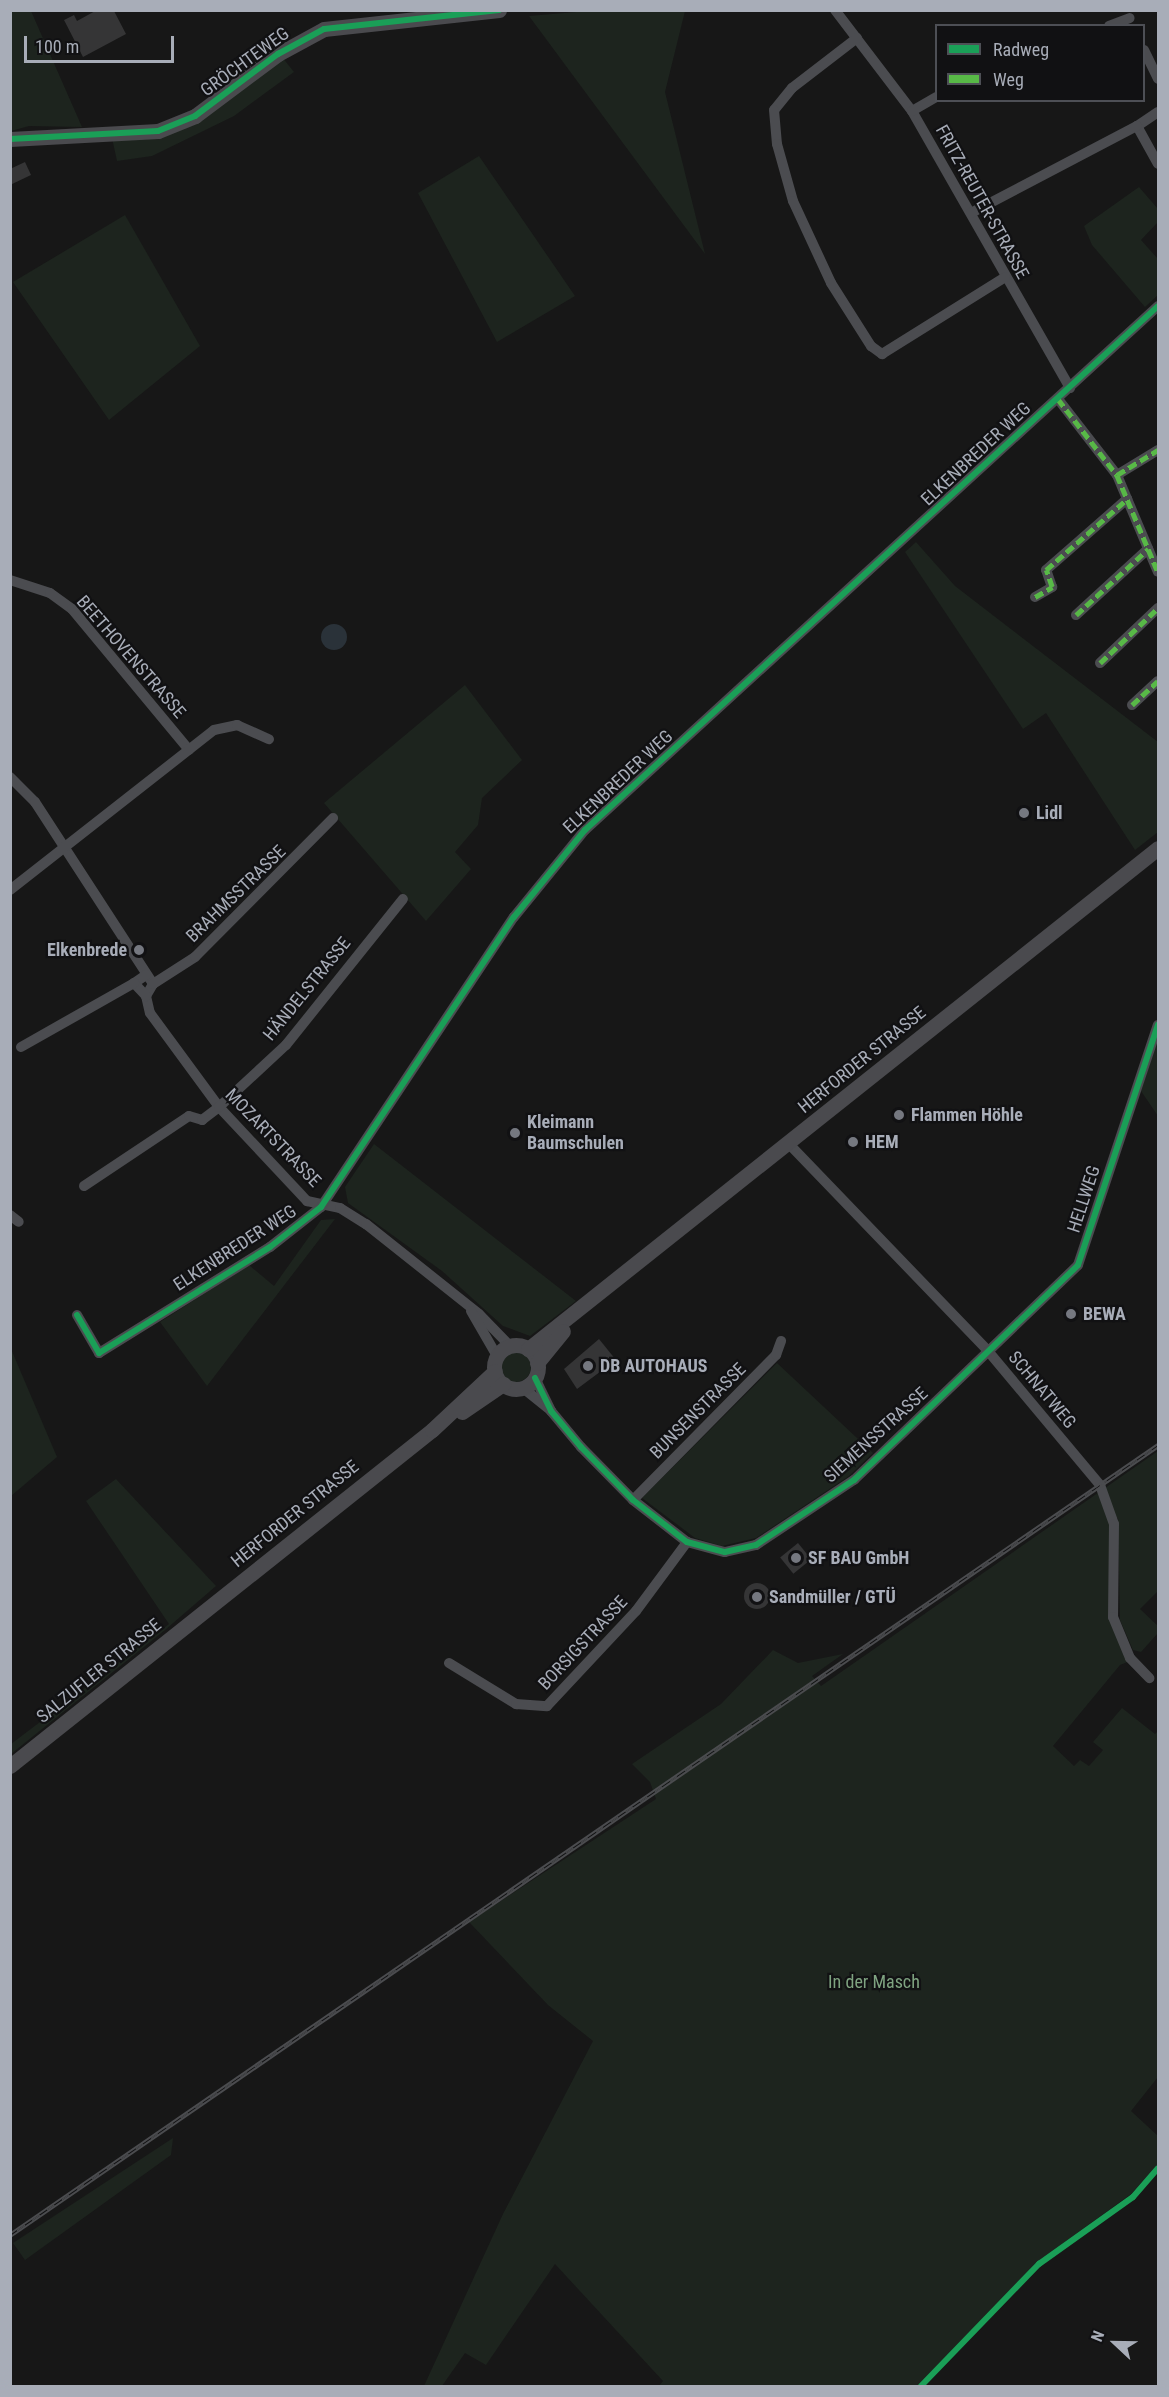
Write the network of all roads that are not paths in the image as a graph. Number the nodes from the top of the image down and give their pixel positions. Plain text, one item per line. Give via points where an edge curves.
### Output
1 (499, 10) edge
2 (835, 10) edge
3 (1130, 18) edge
4 (1114, 24) edge
5 (857, 38) junction
6 (1145, 54) edge
7 (1158, 79) edge
8 (935, 98) edge
9 (912, 111) junction
10 (1158, 112) edge
11 (1137, 126) junction
12 (10, 139) edge
13 (1158, 164) edge
14 (971, 213) junction
15 (1005, 277) junction
16 (1158, 306) edge
17 (1070, 388) junction
18 (1058, 399) junction
19 (1158, 450) edge
20 (1117, 475) junction
21 (1126, 499) junction
22 (1148, 549) junction
23 (1158, 572) edge
24 (10, 580) edge
25 (1035, 597) dead end
26 (1158, 608) edge
27 (1076, 615) dead end
28 (1100, 663) dead end
29 (1158, 681) edge
30 (1132, 705) dead end
31 (269, 739) dead end
32 (189, 750) junction
33 (10, 777) edge
34 (333, 818) dead end
35 (64, 846) junction
36 (1158, 848) edge
37 (10, 890) edge
38 (403, 899) dead end
39 (150, 979) junction
40 (134, 983) junction
41 (146, 996) junction
42 (1158, 1025) edge
43 (21, 1047) dead end
44 (219, 1107) junction
45 (789, 1144) junction
46 (84, 1186) dead end
47 (321, 1207) junction
48 (591, 1304) junction
49 (470, 1308) junction
50 (77, 1315) dead end
51 (781, 1341) dead end
52 (510, 1346) junction
53 (528, 1349) junction
54 (987, 1351) junction
55 (496, 1363) junction
56 (536, 1370) junction
57 (502, 1384) junction
58 (523, 1388) junction
59 (551, 1411) junction
60 (432, 1430) junction
61 (633, 1500) junction
62 (687, 1542) junction
63 (183, 1629) joint
64 (449, 1663) dead end
65 (1149, 1678) dead end
66 (10, 1766) edge

1 - 12 main road, GRÖCHTEWEG via 324,29 278,54 208,108 167,129
2 - 5 street, FRITZ-REUTER-STRASSE
3 - 4 street
5 - 9 street, FRITZ-REUTER-STRASSE
5 - 15 street via 792,88 774,110 777,144 793,201 831,283 871,346 882,354
6 - 7 street
8 - 9 street
9 - 14 street, FRITZ-REUTER-STRASSE
10 - 11 street
11 - 13 street
11 - 14 street
14 - 15 street, FRITZ-REUTER-STRASSE
15 - 17 street, FRITZ-REUTER-STRASSE
16 - 17 street, ELKENBREDER WEG
17 - 18 street, ELKENBREDER WEG
18 - 20 street
18 - 47 street, ELKENBREDER WEG via 585,830 514,917
19 - 20 street
20 - 21 street
21 - 22 street
21 - 25 street via 1046,570 1052,587
22 - 23 street
22 - 27 street
24 - 32 street, BEETHOVENSTRASSE via 50,593 72,609
26 - 28 street
29 - 30 street
31 - 32 street via 228,724
32 - 35 street
33 - 35 street via 36,802
34 - 39 street, BRAHMSSTRASSE via 195,957
35 - 37 street via 38,873
35 - 39 street
36 - 45 main road, HERFORDER STRASSE
38 - 44 street, HÄNDELSTRASSE via 286,1045
39 - 40 street
39 - 41 street
40 - 41 street, MOZARTSTRASSE
40 - 43 street
41 - 44 street, MOZARTSTRASSE via 171,1047
42 - 54 street, HELLWEG via 1078,1265
44 - 46 street, HÄNDELSTRASSE via 202,1120 189,1116
44 - 47 street, MOZARTSTRASSE via 292,1187
45 - 48 main road, HERFORDER STRASSE
45 - 54 street, SCHNATWEG
47 - 49 street, MOZARTSTRASSE via 340,1208 366,1224
47 - 50 street, ELKENBREDER WEG via 270,1247 99,1353
48 - 53 main road, HERFORDER STRASSE
48 - 56 main road, HERFORDER STRASSE
49 - 52 street, MOZARTSTRASSE
49 - 55 street, MOZARTSTRASSE
51 - 61 street, BUNSENSTRASSE via 776,1355
52 - 53 main road
52 - 55 main road
53 - 56 main road
54 - 62 street, SIEMENSSTRASSE via 854,1480 762,1542 732,1552
54 - 65 street, SCHNATWEG via 1106,1496 1115,1538 1113,1617 1130,1658
55 - 57 main road
55 - 60 main road, HERFORDER STRASSE
56 - 58 main road
56 - 59 street, SIEMENSSTRASSE
57 - 58 main road
57 - 60 main road, HERFORDER STRASSE
58 - 59 street, SIEMENSSTRASSE
59 - 61 street, SIEMENSSTRASSE
60 - 63 main road, HERFORDER STRASSE
61 - 62 street, SIEMENSSTRASSE
62 - 64 street, BORSIGSTRASSE via 636,1611 547,1706 516,1704
63 - 66 main road, SALZUFLER STRASSE

